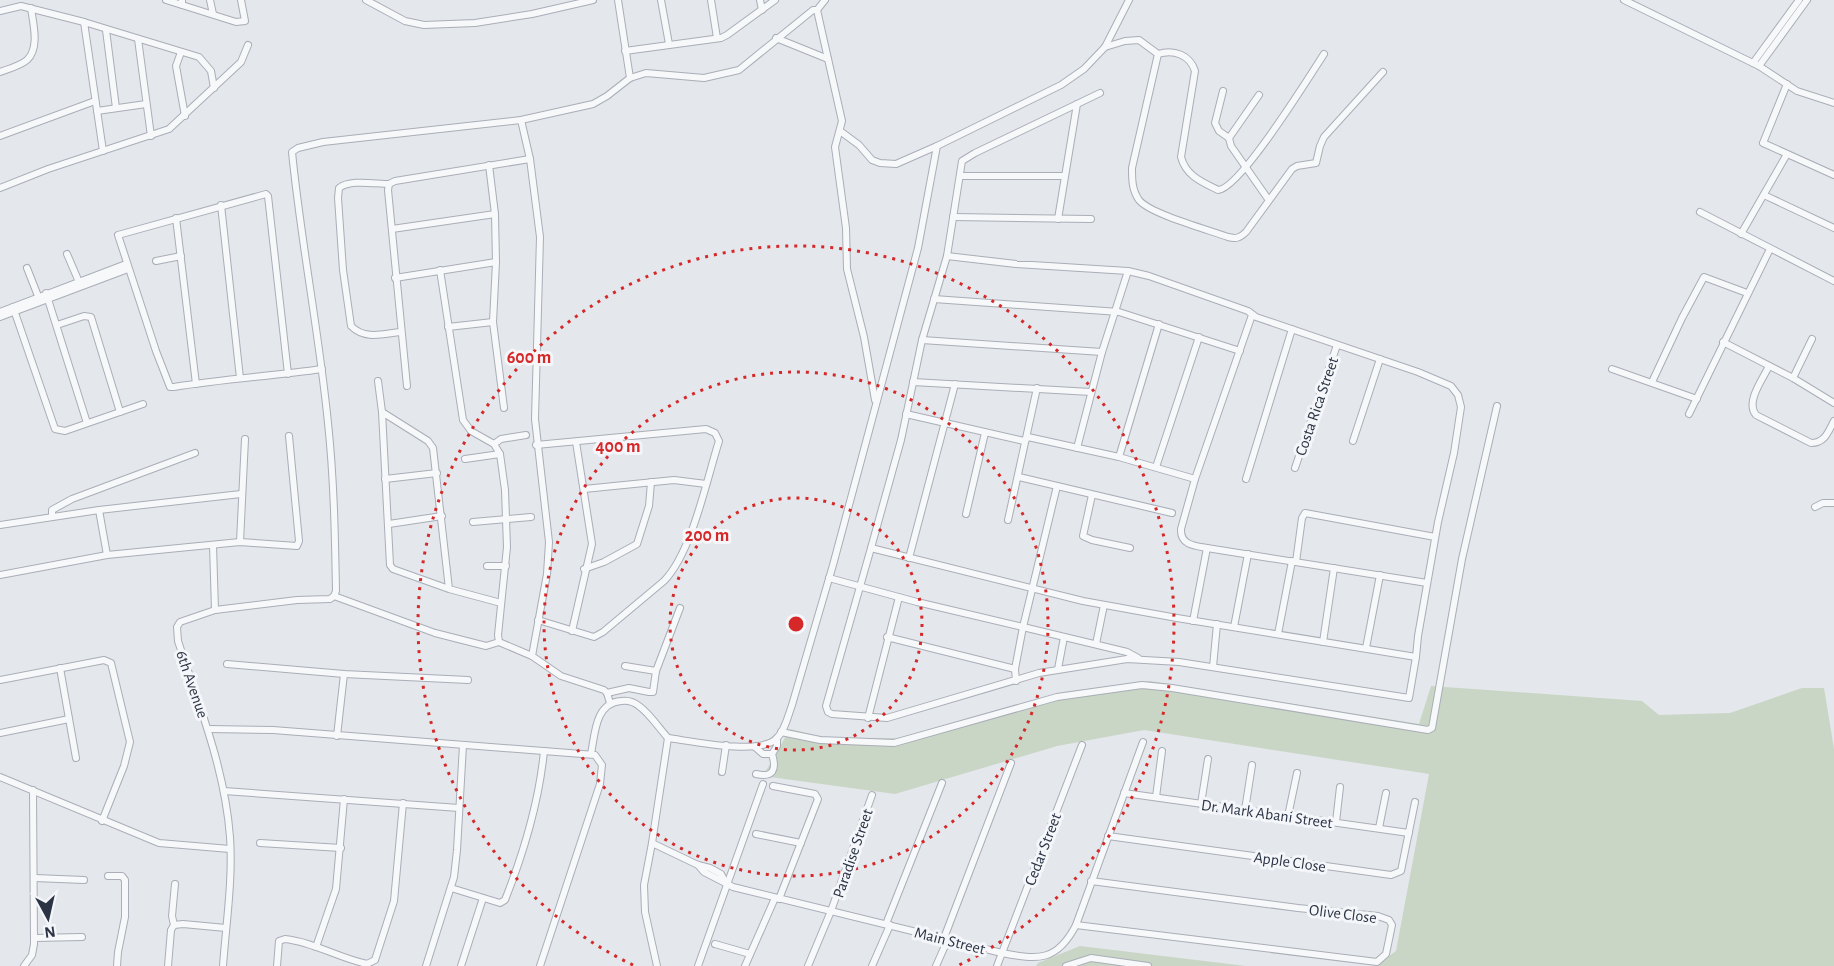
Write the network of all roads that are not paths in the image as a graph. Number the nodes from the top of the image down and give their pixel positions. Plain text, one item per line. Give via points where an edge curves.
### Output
1 (166, 0) edge
2 (210, 0) edge
3 (241, 0) edge
4 (366, 0) edge
5 (593, 0) edge
6 (618, 0) edge
7 (661, 0) edge
8 (711, 0) edge
9 (760, 0) edge
10 (775, 0) edge
11 (825, 0) edge
12 (1129, 0) edge
13 (1624, 0) edge
14 (1799, 0) edge
15 (1807, 0) edge
16 (182, 3) edge
17 (31, 8) junction
18 (762, 10) junction
19 (817, 10) junction
20 (0, 11) edge
21 (213, 14) junction
22 (84, 21) junction
23 (106, 30) junction
24 (717, 38) junction
25 (776, 38) junction
26 (138, 39) junction
27 (669, 44) junction
28 (248, 45) dead end
29 (1105, 47) junction
30 (625, 51) junction
31 (181, 52) junction
32 (1158, 54) junction
33 (1324, 54) dead end
34 (828, 59) junction
35 (1756, 64) junction
36 (0, 72) edge
37 (1383, 72) dead end
38 (630, 78) junction
39 (1787, 84) junction
40 (214, 88) junction
41 (1223, 91) dead end
42 (1100, 93) dead end
43 (1259, 95) dead end
44 (95, 101) junction
45 (1834, 103) edge
46 (146, 104) junction
47 (1077, 104) junction
48 (116, 108) junction
49 (97, 111) junction
50 (185, 116) junction
51 (521, 120) junction
52 (840, 131) junction
53 (0, 136) edge
54 (151, 136) junction
55 (1228, 138) junction
56 (937, 146) junction
57 (103, 151) junction
58 (1787, 154) junction
59 (530, 159) junction
60 (489, 165) junction
61 (1247, 166) junction
62 (1834, 175) edge
63 (960, 176) junction
64 (1064, 176) junction
65 (389, 184) junction
66 (0, 188) edge
67 (1764, 195) junction
68 (1268, 199) junction
69 (221, 205) junction
70 (1700, 213) dead end
71 (495, 214) junction
72 (953, 217) junction
73 (176, 218) junction
74 (1058, 219) junction
75 (1091, 219) dead end
76 (1834, 228) edge
77 (392, 230) junction
78 (1742, 234) junction
79 (1770, 249) junction
80 (67, 254) dead end
81 (181, 256) junction
82 (947, 256) junction
83 (156, 261) dead end
84 (496, 262) junction
85 (127, 267) junction
86 (27, 268) dead end
87 (440, 270) junction
88 (1128, 271) junction
89 (395, 278) junction
90 (1834, 281) edge
91 (79, 282) junction
92 (1747, 293) junction
93 (44, 296) junction
94 (934, 299) junction
95 (14, 309) junction
96 (1116, 311) junction
97 (0, 312) edge
98 (1252, 315) junction
99 (0, 317) edge
100 (493, 322) junction
101 (1159, 324) junction
102 (57, 325) junction
103 (448, 327) junction
104 (1292, 329) junction
105 (400, 332) junction
106 (1199, 337) junction
107 (1812, 339) dead end
108 (922, 340) junction
109 (1723, 342) junction
110 (1337, 345) junction
111 (1240, 351) junction
112 (1102, 352) junction
113 (1380, 359) junction
114 (1769, 366) junction
115 (322, 369) junction
116 (1612, 369) dead end
117 (288, 374) junction
118 (240, 378) junction
119 (1793, 378) junction
120 (378, 381) dead end
121 (913, 382) junction
122 (1652, 382) junction
123 (196, 384) junction
124 (955, 384) junction
125 (407, 386) dead end
126 (1037, 388) junction
127 (1091, 392) junction
128 (1696, 399) junction
129 (876, 403) junction
130 (1834, 403) edge
131 (142, 404) dead end
132 (1497, 406) dead end
133 (504, 408) dead end
134 (120, 412) junction
135 (381, 412) junction
136 (906, 414) junction
137 (1689, 414) dead end
138 (1834, 422) edge
139 (87, 423) junction
140 (946, 423) junction
141 (985, 433) junction
142 (526, 435) dead end
143 (289, 436) dead end
144 (1028, 436) junction
145 (246, 439) dead end
146 (1353, 441) dead end
147 (576, 442) junction
148 (495, 444) junction
149 (536, 445) junction
150 (1077, 448) junction
151 (195, 453) dead end
152 (500, 454) junction
153 (1119, 458) junction
154 (465, 459) dead end
155 (1156, 467) junction
156 (1295, 468) dead end
157 (437, 473) junction
158 (1019, 477) junction
159 (385, 479) junction
160 (1195, 479) junction
161 (1246, 479) dead end
162 (651, 482) junction
163 (706, 484) junction
164 (1057, 486) junction
165 (584, 489) junction
166 (241, 494) junction
167 (1092, 495) junction
168 (1834, 503) edge
169 (1815, 507) dead end
170 (99, 510) junction
171 (1172, 513) dead end
172 (966, 514) dead end
173 (52, 516) junction
174 (442, 516) junction
175 (531, 517) dead end
176 (507, 519) junction
177 (1008, 520) dead end
178 (473, 522) dead end
179 (389, 524) junction
180 (0, 525) edge
181 (1435, 537) junction
182 (240, 542) junction
183 (213, 545) junction
184 (872, 548) junction
185 (1130, 548) dead end
186 (1207, 548) junction
187 (1248, 554) junction
188 (107, 555) junction
189 (909, 558) junction
190 (1294, 561) junction
191 (487, 566) dead end
192 (506, 566) junction
193 (585, 568) junction
194 (1334, 568) junction
195 (0, 575) edge
196 (1380, 575) junction
197 (829, 578) junction
198 (1427, 583) junction
199 (860, 587) junction
200 (1033, 588) junction
201 (449, 589) junction
202 (334, 596) junction
203 (899, 597) junction
204 (501, 603) junction
205 (1104, 604) junction
206 (680, 608) dead end
207 (215, 610) junction
208 (538, 620) junction
209 (1193, 621) junction
210 (1217, 624) junction
211 (1023, 627) junction
212 (1234, 627) junction
213 (572, 631) junction
214 (1278, 634) junction
215 (887, 637) junction
216 (1064, 637) junction
217 (499, 642) junction
218 (1323, 642) junction
219 (1095, 644) junction
220 (1366, 648) junction
221 (532, 657) junction
222 (1416, 657) junction
223 (1139, 659) junction
224 (227, 664) dead end
225 (625, 666) dead end
226 (1213, 667) junction
227 (60, 668) junction
228 (1015, 669) junction
229 (1058, 669) junction
230 (656, 671) junction
231 (344, 674) junction
232 (0, 680) edge
233 (468, 680) dead end
234 (1016, 681) junction
235 (607, 693) junction
236 (610, 703) junction
237 (868, 718) junction
238 (69, 719) junction
239 (208, 729) junction
240 (0, 733) edge
241 (779, 735) junction
242 (338, 736) junction
243 (668, 738) junction
244 (1143, 742) dead end
245 (463, 745) junction
246 (726, 745) junction
247 (1082, 745) dead end
248 (756, 747) junction
249 (544, 751) junction
250 (1162, 751) dead end
251 (591, 754) junction
252 (772, 754) junction
253 (76, 758) dead end
254 (1208, 759) dead end
255 (1011, 763) dead end
256 (1252, 765) dead end
257 (722, 772) dead end
258 (1297, 773) dead end
259 (756, 774) dead end
260 (0, 777) edge
261 (942, 783) dead end
262 (763, 784) dead end
263 (773, 786) dead end
264 (1341, 787) dead end
265 (33, 790) junction
266 (224, 791) junction
267 (1124, 793) junction
268 (1386, 793) dead end
269 (872, 795) dead end
270 (1156, 797) junction
271 (344, 798) junction
272 (1415, 802) dead end
273 (403, 803) junction
274 (1201, 804) junction
275 (459, 808) junction
276 (1245, 810) junction
277 (1288, 816) junction
278 (102, 821) junction
279 (1336, 822) junction
280 (1379, 828) junction
281 (756, 834) dead end
282 (1409, 834) junction
283 (1108, 836) junction
284 (260, 843) dead end
285 (652, 843) junction
286 (801, 843) junction
287 (340, 848) junction
288 (230, 849) junction
289 (108, 876) dead end
290 (35, 878) junction
291 (84, 880) dead end
292 (1090, 881) junction
293 (175, 885) dead end
294 (727, 885) junction
295 (451, 888) junction
296 (483, 898) junction
297 (777, 898) junction
298 (831, 911) junction
299 (174, 925) junction
300 (888, 925) junction
301 (1076, 925) junction
302 (226, 928) junction
303 (82, 937) dead end
304 (34, 938) junction
305 (946, 938) junction
306 (715, 944) dead end
307 (316, 947) junction
308 (1002, 953) junction
309 (750, 954) junction
310 (24, 966) edge
311 (117, 966) edge
312 (168, 966) edge
313 (223, 966) edge
314 (277, 966) edge
315 (426, 966) edge
316 (461, 966) edge
317 (540, 966) edge
318 (657, 966) edge
319 (698, 966) edge
320 (745, 966) edge
321 (808, 966) edge
322 (872, 966) edge
323 (936, 966) edge
324 (997, 966) edge
325 (1066, 966) edge
326 (1148, 966) edge

1 - 16 street
2 - 21 street
3 - 21 street via 245,21
4 - 5 street via 405,21 424,24 476,23
6 - 30 street
7 - 27 street
8 - 24 street
9 - 18 street
10 - 18 street
11 - 19 street
12 - 29 street
13 - 35 street
14 - 35 street
15 - 35 street
16 - 21 street
17 - 20 street
17 - 22 street
17 - 36 street via 35,36 31,54 27,60
18 - 24 street
19 - 25 street
19 - 34 street
22 - 23 street
22 - 44 street
23 - 26 street
23 - 48 street
24 - 27 street
25 - 34 street
25 - 38 street via 739,70 704,78 648,72
26 - 31 street
26 - 46 street
27 - 30 street
28 - 40 street via 241,62
29 - 32 street via 1139,40
29 - 56 street via 1061,85
30 - 38 street
31 - 40 street via 199,57 206,64
31 - 50 street via 176,66
32 - 61 street via 1167,51 1186,57 1195,71 1181,150 1186,169 1218,190 1227,187
32 - 68 street via 1132,168 1132,184 1141,202 1147,208 1236,239 1242,237
33 - 61 street
34 - 52 street via 842,121
35 - 39 street
37 - 68 street via 1324,137 1316,163 1292,169
38 - 51 street via 593,104
39 - 45 street
39 - 58 street via 1763,143
40 - 50 street
41 - 55 street via 1215,123
42 - 47 street
43 - 55 street
44 - 49 street
44 - 53 street
46 - 48 street
46 - 54 street
47 - 63 street via 966,157
47 - 64 street
48 - 49 street
49 - 57 street
50 - 54 street via 169,129
51 - 59 street
51 - 115 street via 323,142 292,153
52 - 56 street via 880,163 896,164
52 - 129 street via 835,147 846,228 847,270
54 - 57 street
55 - 61 street
56 - 129 street via 918,248
57 - 66 street
58 - 62 street
58 - 67 street
59 - 60 street
59 - 149 street via 540,237
60 - 65 street
60 - 71 street
61 - 68 street
63 - 64 street
63 - 72 street
64 - 74 street
65 - 77 street
65 - 105 street via 351,183 339,188 343,270 351,326 370,336
67 - 76 street
67 - 78 street
69 - 73 street
69 - 117 street via 268,196
69 - 118 street
70 - 78 street
71 - 77 street
71 - 84 street
72 - 74 street
72 - 82 street
73 - 81 street
73 - 85 street via 119,233
74 - 75 street
77 - 89 street
78 - 79 street
79 - 90 street
79 - 92 street
80 - 91 street
81 - 83 street
81 - 123 street
82 - 88 street
82 - 94 street
84 - 87 street
84 - 100 street
85 - 91 street
85 - 93 street
85 - 123 street via 168,384
86 - 93 street
87 - 89 street
87 - 103 street
88 - 96 street
88 - 98 street
89 - 105 street
91 - 93 street
92 - 109 street
92 - 122 street via 1704,278
93 - 95 street
93 - 102 street
94 - 96 street
94 - 108 street
95 - 97 street
95 - 99 street
95 - 139 street via 54,429
96 - 101 street
96 - 112 street
98 - 104 street
98 - 111 street
100 - 103 street
100 - 133 street
101 - 106 street
101 - 153 street
102 - 134 street via 91,317
102 - 139 street
103 - 148 street via 463,420 471,431
104 - 110 street
104 - 161 street
105 - 125 street
106 - 111 street
106 - 155 street
107 - 119 street
108 - 112 street
108 - 121 street
109 - 114 street
109 - 128 street
110 - 113 street
110 - 156 street, Costa Rica Street
111 - 160 street
112 - 127 street
113 - 146 street
113 - 181 street via 1451,386 1461,401
114 - 119 street
114 - 138 street via 1753,400 1756,415 1811,443 1824,440
115 - 117 street
115 - 202 street via 334,481
116 - 122 street
117 - 118 street
118 - 123 street
119 - 130 street
120 - 135 street
121 - 124 street
121 - 136 street
122 - 128 street
124 - 126 street
124 - 140 street
126 - 127 street
126 - 144 street
127 - 150 street
128 - 137 street
129 - 197 street
131 - 134 street
132 - 241 street via 1462,559 1432,728 1428,730 1142,685 1057,697 894,743
134 - 139 street
135 - 157 street via 431,444
135 - 159 street
136 - 140 street
136 - 184 street
140 - 141 street
140 - 189 street
141 - 144 street via 1024,441
141 - 172 street
142 - 148 street via 501,439
143 - 182 street via 297,546
144 - 150 street
144 - 158 street
145 - 166 street
147 - 149 street
147 - 163 street via 711,430 719,441
147 - 165 street
148 - 152 street
149 - 208 street via 549,542
150 - 153 street
151 - 173 street via 72,499 52,510
152 - 154 street
152 - 176 street
153 - 155 street
155 - 160 street
157 - 159 street
157 - 174 street
158 - 164 street
158 - 177 street
159 - 179 street
160 - 186 street via 1181,536 1189,545
162 - 163 street
162 - 165 street
162 - 193 street via 649,506 637,544
163 - 213 street via 684,552 672,572 598,635
164 - 167 street
164 - 200 street
165 - 193 street via 592,544
166 - 170 street
166 - 182 street
167 - 171 street
167 - 185 street via 1083,536
168 - 169 street
170 - 173 street
170 - 188 street
173 - 180 street
174 - 179 street
174 - 201 street
175 - 176 street
176 - 178 street
176 - 192 street
179 - 201 street via 389,560 393,569
181 - 190 street via 1305,513
181 - 198 street
182 - 183 street
183 - 188 street
183 - 207 street
184 - 189 street
184 - 199 street
186 - 187 street
186 - 209 street
187 - 190 street
187 - 212 street
188 - 195 street
189 - 200 street
190 - 194 street
190 - 214 street
191 - 192 street
192 - 204 street
193 - 213 street
194 - 196 street
194 - 218 street
196 - 198 street
196 - 220 street
197 - 199 street
197 - 241 street via 792,705
198 - 222 street
199 - 203 street
199 - 237 street via 826,706 832,714
200 - 205 street
200 - 211 street
201 - 204 street
202 - 207 street, 6th Avenue
202 - 217 street, 6th Avenue via 435,633 486,646
203 - 211 street
203 - 215 street
204 - 217 street
205 - 209 street
205 - 219 street
206 - 230 street
207 - 239 street, 6th Avenue via 180,622 177,632
208 - 213 street
208 - 221 street
209 - 210 street
210 - 212 street
210 - 226 street
211 - 216 street
211 - 228 street
212 - 214 street
214 - 218 street
215 - 228 street
215 - 237 street
216 - 219 street
216 - 229 street
217 - 221 street
218 - 220 street
219 - 223 street
220 - 222 street
221 - 235 street via 561,676
222 - 226 street via 1409,698
223 - 226 street
223 - 229 street
224 - 231 street
225 - 230 street
227 - 232 street
227 - 238 street
227 - 278 street via 104,660 111,663 130,742
228 - 234 street
229 - 234 street
230 - 235 street via 655,689 651,693 629,688
231 - 233 street
231 - 242 street
234 - 237 street via 887,718
235 - 236 street
236 - 243 street via 637,704
236 - 251 street via 598,719
238 - 240 street
238 - 253 street
239 - 242 street
239 - 266 street, 6th Avenue
241 - 248 street
241 - 252 street
242 - 245 street
243 - 246 street
243 - 285 street
244 - 267 street, Main Street
245 - 249 street
245 - 275 street
246 - 248 street
246 - 257 street
247 - 308 street, Cedar Street
248 - 252 street via 763,754
249 - 251 street
249 - 296 street via 535,809 505,900 500,903
250 - 270 street
251 - 317 street via 602,765 600,784
252 - 259 street via 776,765 773,771 764,776
254 - 274 street
255 - 305 street
256 - 276 street
258 - 277 street
260 - 265 street
261 - 300 street
262 - 294 street
263 - 286 street via 817,796
264 - 279 street
265 - 278 street
265 - 290 street
266 - 271 street
266 - 288 street, 6th Avenue
267 - 270 street, Dr. Mark Abani Street
267 - 283 street, Main Street
268 - 280 street
269 - 298 street, Paradise Street
270 - 274 street, Dr. Mark Abani Street
271 - 273 street
271 - 287 street
272 - 282 street, Apple Close
273 - 275 street
273 - 307 street via 394,901 375,960 367,964
274 - 276 street, Dr. Mark Abani Street
275 - 295 street via 458,850
276 - 277 street, Dr. Mark Abani Street
277 - 279 street, Dr. Mark Abani Street
278 - 288 street via 159,843
279 - 280 street, Dr. Mark Abani Street
280 - 282 street, Dr. Mark Abani Street
281 - 286 street
282 - 283 street, Apple Close via 1401,871 1391,875
283 - 292 street, Main Street
284 - 287 street
285 - 294 street, Main Street via 721,874
285 - 318 street via 644,900
286 - 297 street
287 - 307 street via 336,889
288 - 302 street, 6th Avenue
289 - 311 street via 122,876 125,880 125,917
290 - 291 street
290 - 304 street
292 - 301 street, Main Street
292 - 301 street, Olive Close via 1378,916 1392,925 1386,954 1377,962
293 - 299 street
294 - 297 street, Main Street
294 - 319 street
295 - 296 street
295 - 315 street
296 - 316 street
297 - 298 street, Main Street
297 - 309 street
298 - 300 street, Main Street
298 - 321 street, Paradise Street
299 - 302 street
299 - 312 street
300 - 305 street, Main Street
300 - 322 street
301 - 308 street, Main Street via 1067,942 1043,957
302 - 313 street, 6th Avenue
303 - 304 street
304 - 310 street via 32,955
305 - 308 street, Main Street
305 - 323 street
306 - 309 street
307 - 314 street via 282,939
308 - 324 street, Cedar Street
309 - 320 street
325 - 326 street via 1091,958

